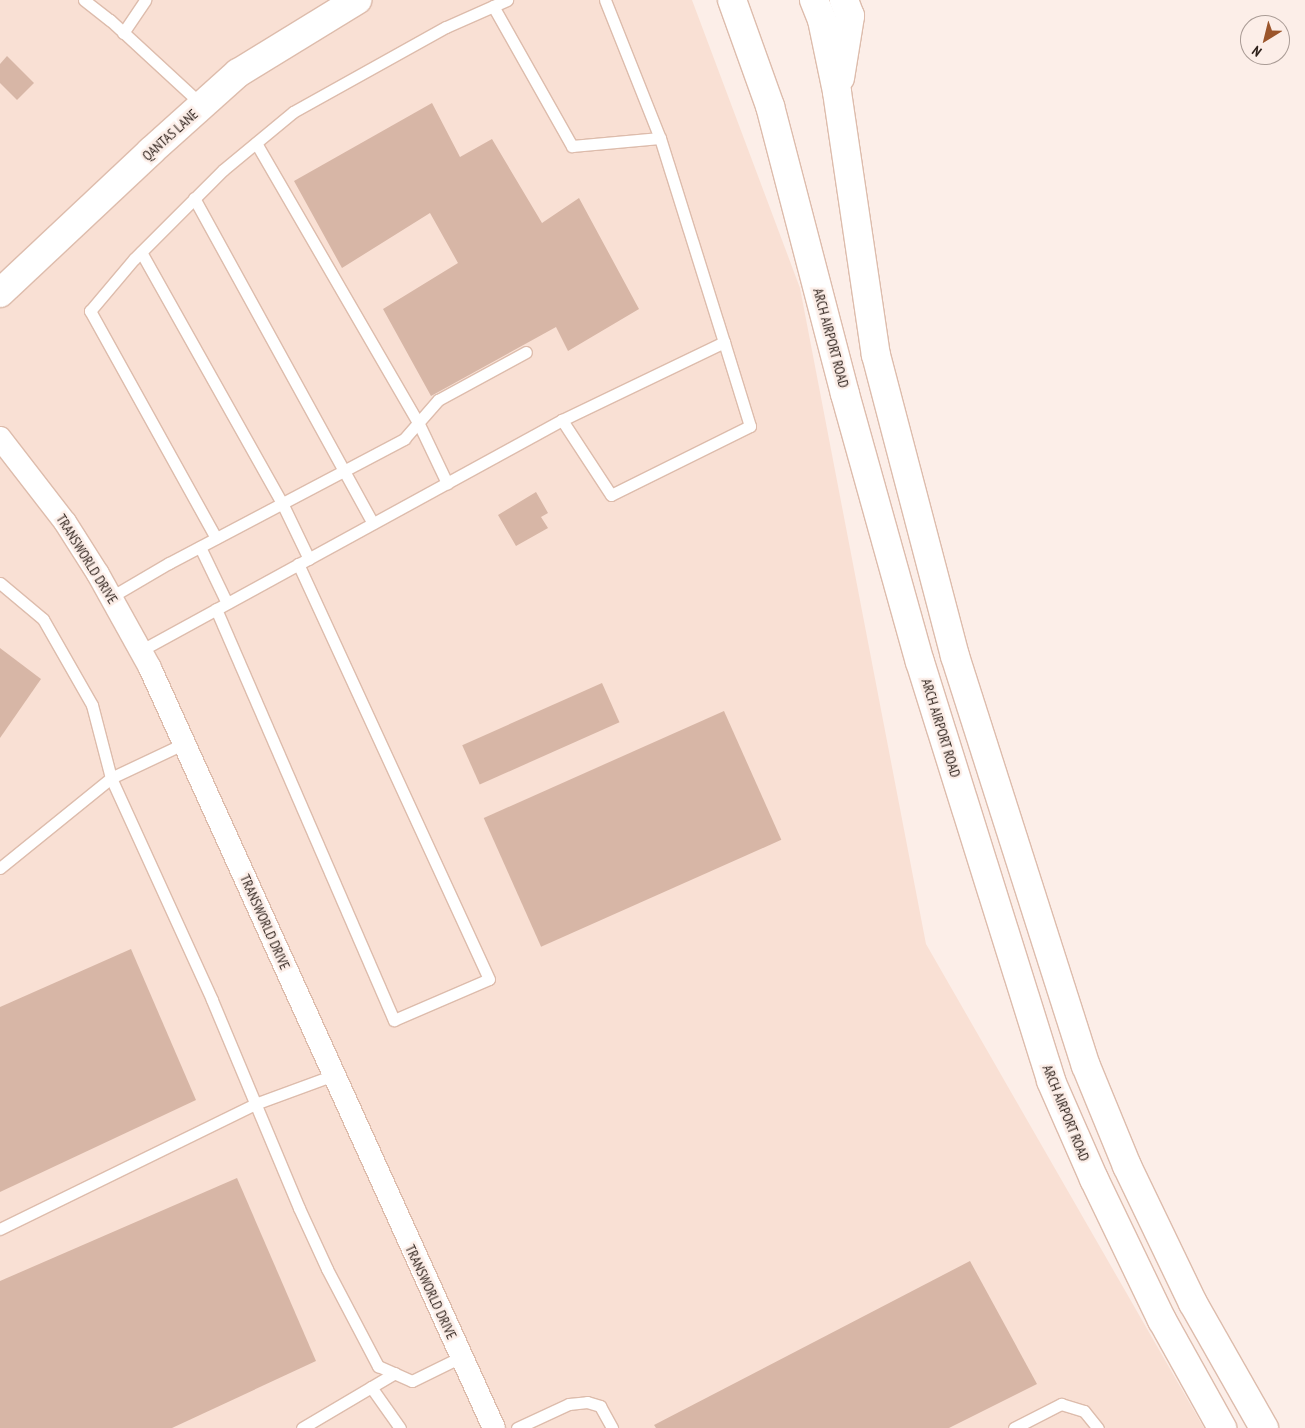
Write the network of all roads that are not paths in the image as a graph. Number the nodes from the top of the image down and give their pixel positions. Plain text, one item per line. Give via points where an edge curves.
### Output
1 (84, 0) edge
2 (145, 0) edge
3 (357, 0) edge
4 (507, 0) edge
5 (605, 0) edge
6 (732, 0) edge
7 (814, 0) edge
8 (844, 0) edge
9 (493, 6) junction
10 (123, 32) junction
11 (838, 92) junction
12 (202, 106) junction
13 (660, 138) junction
14 (256, 143) junction
15 (194, 198) junction
16 (141, 252) junction
17 (0, 293) edge
18 (724, 342) junction
19 (526, 352) dead end
20 (562, 420) junction
21 (418, 422) junction
22 (0, 438) edge
23 (343, 471) junction
24 (447, 483) junction
25 (282, 503) junction
26 (373, 523) junction
27 (216, 538) junction
28 (200, 547) junction
29 (303, 562) junction
30 (0, 583) edge
31 (111, 597) junction
32 (227, 603) junction
33 (216, 610) junction
34 (140, 650) junction
35 (185, 743) junction
36 (111, 778) junction
37 (0, 868) edge
38 (334, 1075) junction
39 (255, 1104) junction
40 (0, 1229) edge
41 (461, 1357) junction
42 (395, 1373) junction
43 (371, 1387) junction
44 (302, 1428) edge
45 (400, 1428) edge
46 (494, 1428) edge
47 (517, 1428) edge
48 (612, 1428) edge
49 (1014, 1428) edge
50 (1098, 1428) edge
51 (1222, 1428) edge
52 (1264, 1428) edge

1 - 10 lane
2 - 10 lane
3 - 12 main road, QANTAS LANE via 238,74
4 - 9 lane
5 - 13 lane
6 - 51 main road, ARCH AIRPORT ROAD via 770,106 845,394 920,662 1051,1081 1158,1311
7 - 11 main road via 822,20
8 - 11 main road via 850,16
9 - 13 lane via 572,146
9 - 14 lane via 446,27 293,112
10 - 12 lane
11 - 52 main road via 878,364 955,656 1086,1066 1127,1166 1193,1303
12 - 17 main road, QANTAS LANE
13 - 18 lane
14 - 15 lane
14 - 21 lane
15 - 16 lane
15 - 23 lane
16 - 25 lane
16 - 27 lane via 90,311
18 - 20 lane
18 - 20 lane via 750,426 611,495
19 - 21 lane via 438,400
20 - 24 lane
21 - 23 lane via 404,439
21 - 24 lane
22 - 31 street, TRANSWORLD DRIVE via 66,522
23 - 25 lane
23 - 26 lane
24 - 26 lane
25 - 27 lane
25 - 29 lane
26 - 29 lane
27 - 28 lane
28 - 31 lane
28 - 32 lane
29 - 32 lane
29 - 33 lane via 489,979 394,1020
30 - 36 lane via 43,619 92,705
31 - 34 street, TRANSWORLD DRIVE
32 - 33 lane
33 - 34 lane
34 - 35 street, TRANSWORLD DRIVE
35 - 36 lane
35 - 38 street, TRANSWORLD DRIVE
36 - 37 lane
36 - 39 lane via 212,1000
38 - 39 lane
38 - 41 street, TRANSWORLD DRIVE
39 - 40 lane
39 - 42 lane via 327,1270 378,1366
41 - 42 lane via 412,1381
41 - 46 street, TRANSWORLD DRIVE
42 - 43 lane
43 - 44 lane
43 - 45 lane
47 - 48 lane via 569,1404 587,1402 600,1406
49 - 50 lane via 1061,1404 1084,1411

